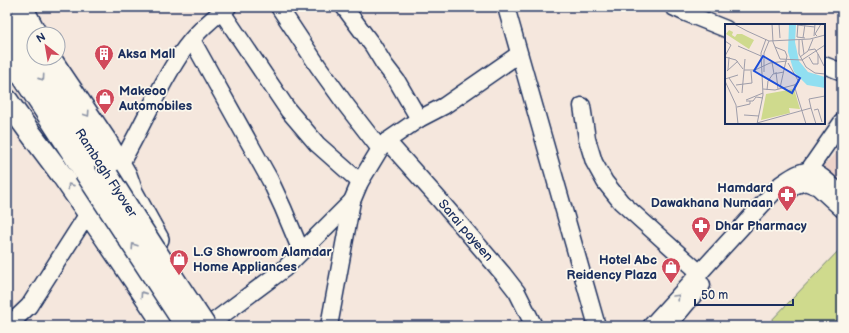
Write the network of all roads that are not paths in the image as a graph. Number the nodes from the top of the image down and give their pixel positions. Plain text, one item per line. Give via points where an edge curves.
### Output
1 (22, 7) edge
2 (279, 7) edge
3 (344, 7) edge
4 (506, 7) edge
5 (673, 7) edge
6 (225, 9) edge
7 (7, 21) edge
8 (32, 26) edge
9 (725, 29) edge
10 (192, 40) junction
11 (7, 52) edge
12 (519, 54) junction
13 (825, 65) edge
14 (55, 66) edge
15 (842, 72) edge
16 (7, 100) edge
17 (582, 106) dead end
18 (419, 119) junction
19 (842, 122) edge
20 (383, 145) junction
21 (120, 165) junction
22 (808, 171) junction
23 (360, 182) junction
24 (842, 195) edge
25 (352, 201) junction
26 (842, 209) edge
27 (88, 212) junction
28 (301, 251) junction
29 (700, 273) junction
30 (211, 325) edge
31 (8, 326) edge
32 (165, 326) edge
33 (186, 326) edge
34 (329, 326) edge
35 (534, 326) edge
36 (597, 326) edge
37 (651, 326) edge
38 (668, 326) edge

1 - 8 main road
2 - 20 street, Sarai payeen via 346,105
3 - 18 street via 373,46
4 - 12 street
5 - 9 street
6 - 10 street
6 - 23 street via 288,110 317,144
7 -> 30 main road, Rambagh Flyover, bridge via 24,52 66,111 163,264
10 - 21 street via 176,62
10 - 28 street via 270,180
33 -> 11 main road, Rambagh Flyover, bridge
12 - 18 street via 444,106
12 - 36 street
13 - 15 street
14 -> 21 main road
27 -> 16 main road
17 - 29 street via 587,139 594,162 605,182 621,202
18 - 20 street
19 - 22 street
20 - 23 street
20 - 35 street, Sarai payeen via 437,197 503,274
21 - 27 street
21 - 30 main road via 157,238
22 - 24 street via 821,175
22 - 29 street via 781,184
23 - 25 street
25 - 28 street
25 - 34 street
26 - 38 street via 818,187 805,182 794,186 703,284
27 - 31 street via 29,306
32 -> 27 main road
28 - 30 street via 284,270
37 -> 29 street

